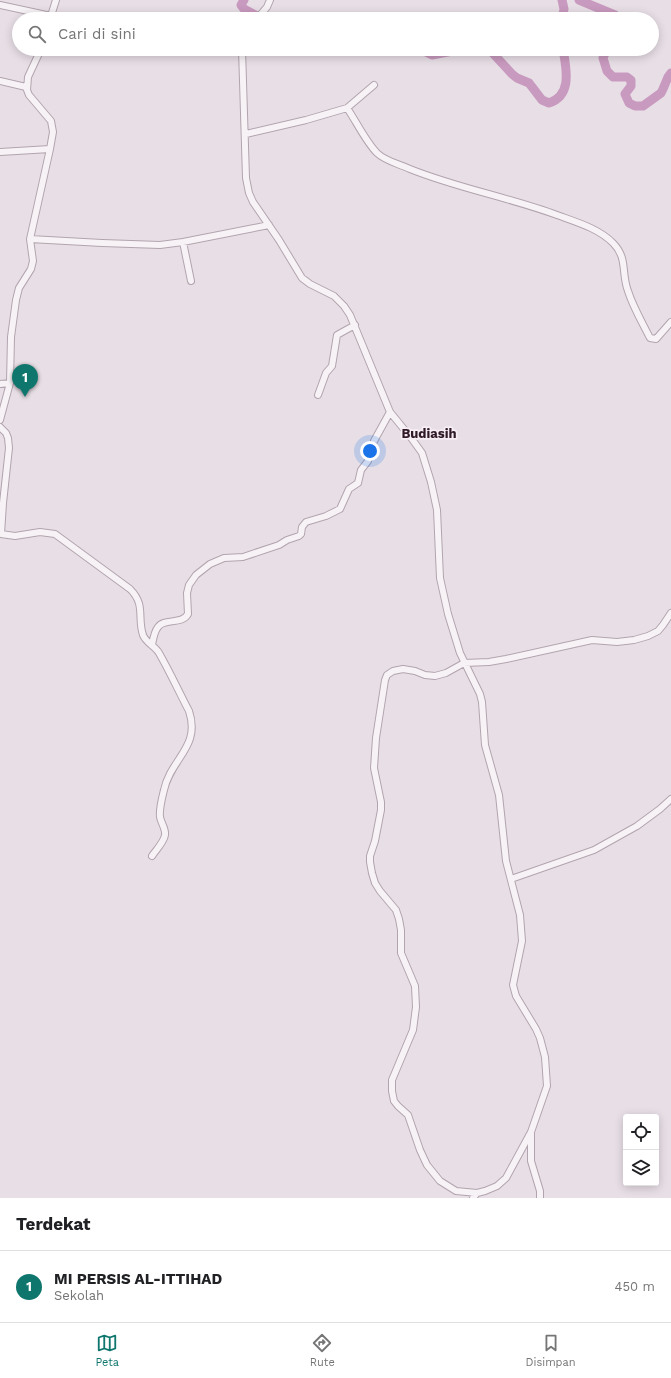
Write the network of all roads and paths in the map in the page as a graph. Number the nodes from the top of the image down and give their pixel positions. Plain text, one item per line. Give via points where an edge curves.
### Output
1 (56, 0) edge
2 (270, 0) edge
3 (0, 5) edge
4 (38, 12) edge
5 (53, 12) edge
6 (263, 12) edge
7 (38, 56) edge
8 (242, 56) edge
9 (0, 81) edge
10 (374, 85) dead end
11 (26, 87) junction
12 (347, 108) junction
13 (246, 134) junction
14 (50, 149) junction
15 (0, 152) edge
16 (269, 225) junction
17 (30, 239) junction
18 (183, 242) junction
19 (191, 281) dead end
20 (671, 322) edge
21 (354, 325) junction
22 (10, 383) junction
23 (0, 384) edge
24 (318, 395) dead end
25 (390, 412) junction
26 (0, 420) edge
27 (0, 427) edge
28 (1, 535) edge
29 (671, 613) edge
30 (152, 645) junction
31 (464, 664) junction
32 (671, 799) edge
33 (152, 856) dead end
34 (510, 879) junction
35 (531, 1132) junction
36 (475, 1195) edge
37 (540, 1198) edge

1 - 5 street
2 - 6 street
3 - 4 street via 28,7
7 - 11 street
8 - 13 street
9 - 11 street
10 - 12 street
11 - 14 street via 29,95 53,125
12 - 13 street
12 - 20 street via 373,148 383,158 426,175 530,205 602,234 613,243 622,258 628,292 650,338 656,338
13 - 16 street via 246,178 249,193
14 - 15 street
14 - 17 street
16 - 18 street
16 - 21 street via 302,278 340,300
17 - 18 street via 134,245
17 - 22 street via 33,261 19,288 16,300 11,337
18 - 19 street
21 - 24 street via 338,335 332,366 326,373
21 - 25 street
22 - 23 street
22 - 26 street
25 - 30 street via 374,441 358,483 349,489 340,509 306,522 299,536 279,545 243,557 224,558 210,564 196,575 189,585 187,617 160,625
25 - 31 street via 422,453 431,482 437,510 442,591
27 - 28 street via 6,433 9,448
28 - 30 street via 15,536 40,532 55,534 94,562 135,593 140,605 143,635
29 - 31 street via 658,631 634,640 592,640 506,659
30 - 33 street via 159,653 189,711 193,727 190,742 169,775 164,789 160,815 165,836
31 - 34 street via 482,702 484,738 499,795 504,850
31 - 36 street via 434,676 403,669 393,671 385,680 374,768 381,810 370,862 375,883 397,914 401,930 401,953 415,986 413,1030 392,1080 394,1101 408,1115 427,1165 440,1181 456,1191
32 - 34 street via 637,826 594,850
34 - 35 street via 522,929 513,985 516,996 540,1038 547,1086
35 - 36 street via 511,1170 501,1183
35 - 37 street via 531,1161

